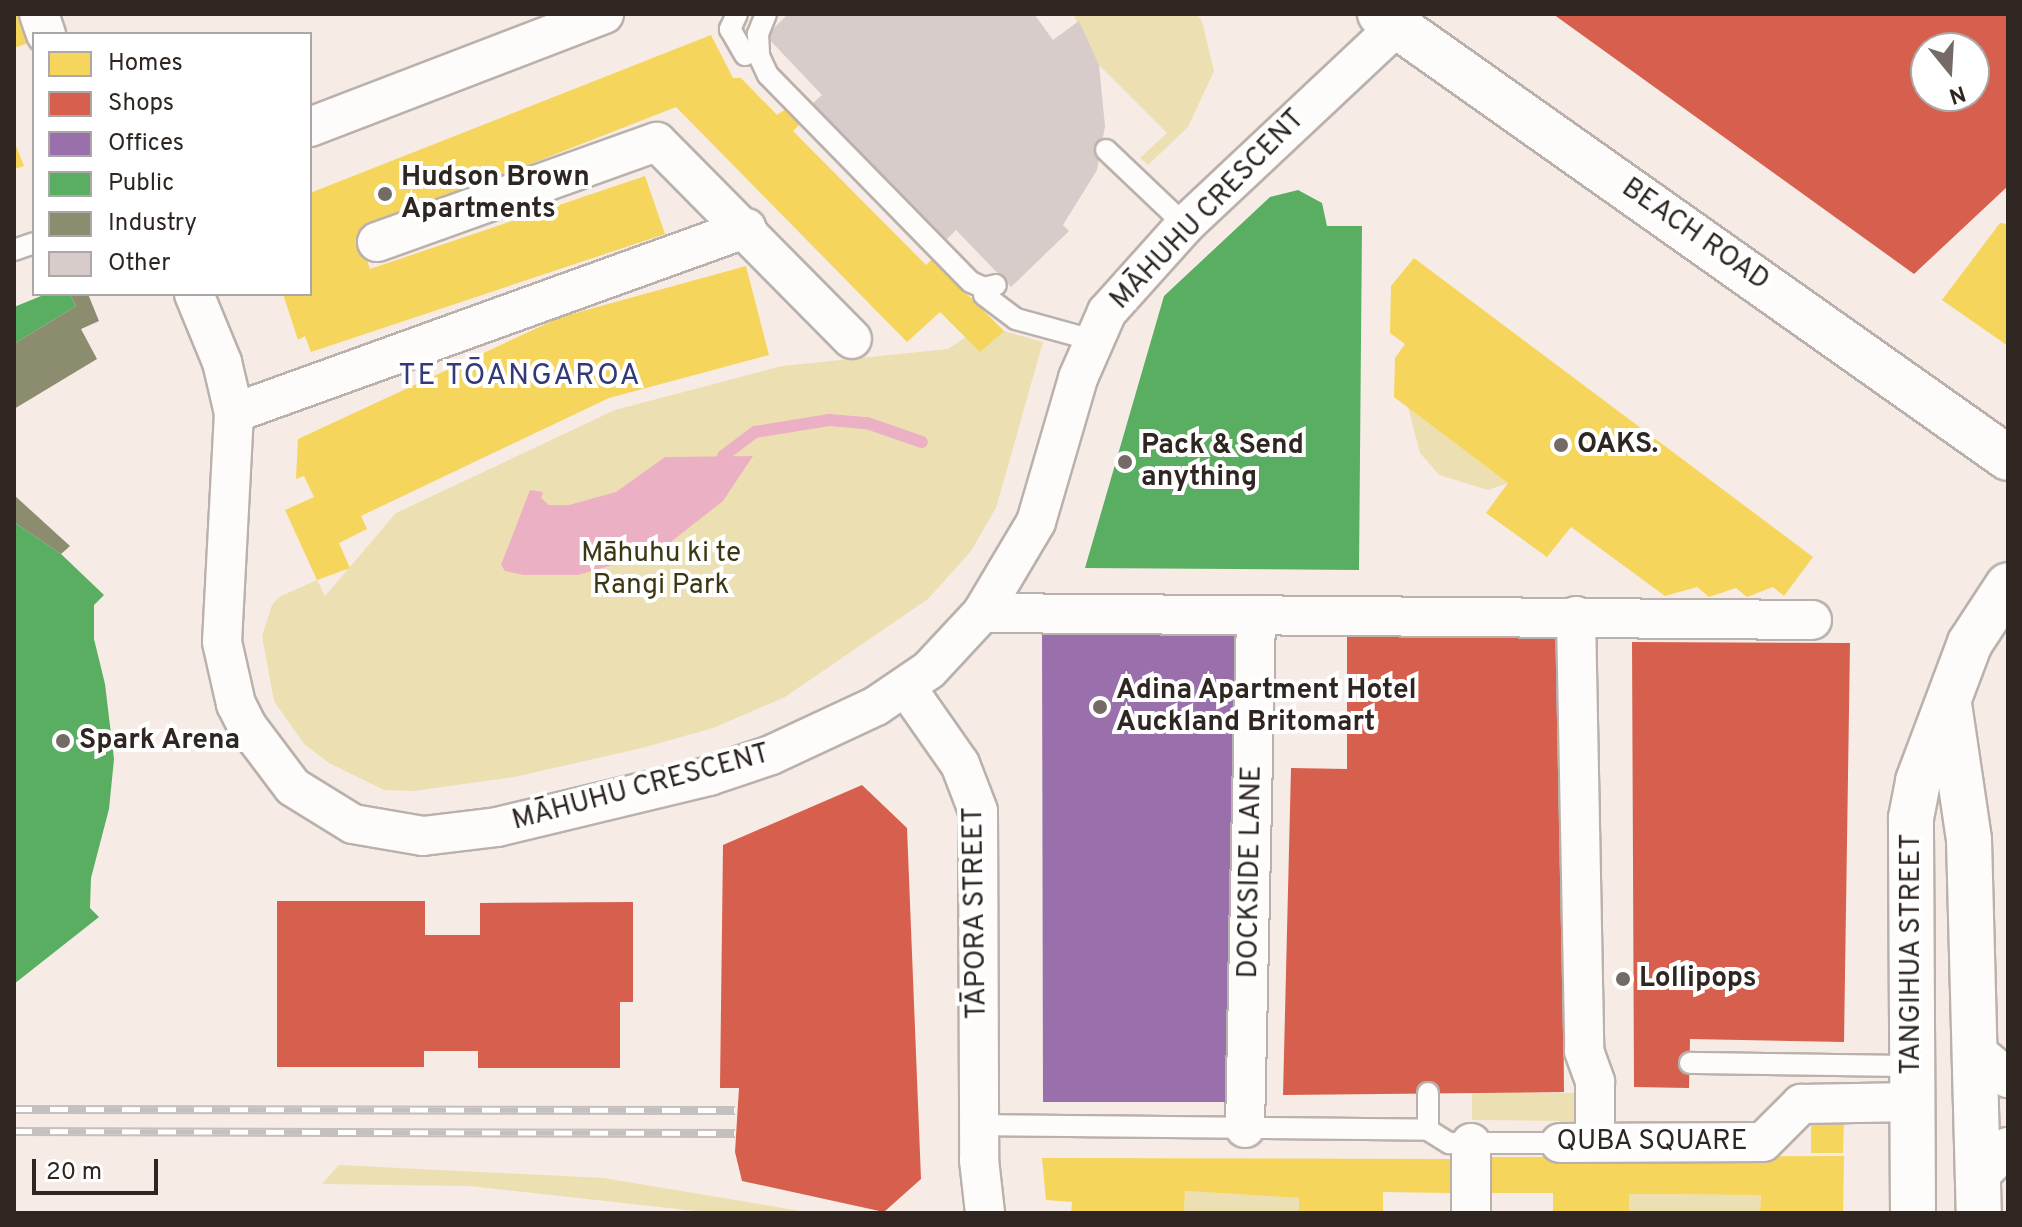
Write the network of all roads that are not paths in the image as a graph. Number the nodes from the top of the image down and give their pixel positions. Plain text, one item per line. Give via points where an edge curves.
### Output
1 (604, 14) edge
2 (737, 14) edge
3 (766, 14) edge
4 (1388, 21) edge
5 (745, 55) dead end
6 (312, 126) edge
7 (1106, 150) dead end
8 (1185, 225) junction
9 (747, 228) junction
10 (377, 242) dead end
11 (195, 296) edge
12 (852, 339) dead end
13 (1092, 340) junction
14 (234, 413) junction
15 (2008, 458) edge
16 (2008, 585) edge
17 (982, 613) junction
18 (1256, 616) junction
19 (1576, 616) junction
20 (1812, 620) dead end
21 (906, 687) junction
22 (1949, 702) junction
23 (1690, 1063) dead end
24 (1992, 1064) edge
25 (1912, 1084) junction
26 (1428, 1093) dead end
27 (1245, 1128) junction
28 (1428, 1130) junction
29 (979, 1142) junction
30 (1578, 1142) junction
31 (1471, 1143) junction
32 (2008, 1147) edge
33 (1978, 1195) edge
34 (961, 1213) edge
35 (985, 1213) edge
36 (1471, 1213) edge
37 (1913, 1213) edge

1 - 6 street
2 - 5 lane via 730,29
3 - 13 lane via 758,34 759,56 768,75 971,282 990,290 1016,319
4 - 8 street, MĀHUHU CRESCENT
4 - 15 main road, BEACH ROAD
7 - 8 lane
8 - 13 street, MĀHUHU CRESCENT via 1126,286
9 - 10 street via 657,142
9 - 12 street
9 - 14 street
11 - 14 street, MĀHUHU CRESCENT via 222,362
13 - 17 street, MĀHUHU CRESCENT via 1036,522
14 - 21 street, MĀHUHU CRESCENT via 221,609 222,642 236,704 260,748 293,787 353,824 385,832 451,836 709,776 843,723
16 - 22 main road, TANGIHUA STREET via 1970,643
17 - 18 street
17 - 21 street, MĀHUHU CRESCENT
18 - 19 street
18 - 27 street, DOCKSIDE LANE
19 - 20 street
19 - 30 street via 1584,1051 1595,1082
21 - 29 street, TĀPORA STREET via 960,764 978,811
22 - 24 main road, TANGIHUA STREET
22 - 25 main road, TANGIHUA STREET via 1918,781 1911,818
23 - 25 lane
24 - 33 main road, TANGIHUA STREET
25 - 30 street, QUBA SQUARE via 1801,1104 1763,1142
25 - 37 main road, TANGIHUA STREET
26 - 28 lane
27 - 28 lane, QUBA SQUARE
27 - 29 lane, QUBA SQUARE
28 - 31 lane, QUBA SQUARE via 1449,1143
29 - 34 street, TĀPORA STREET
29 - 35 street, TĀPORA STREET
30 - 31 lane, QUBA SQUARE
31 - 36 street
32 - 33 street

